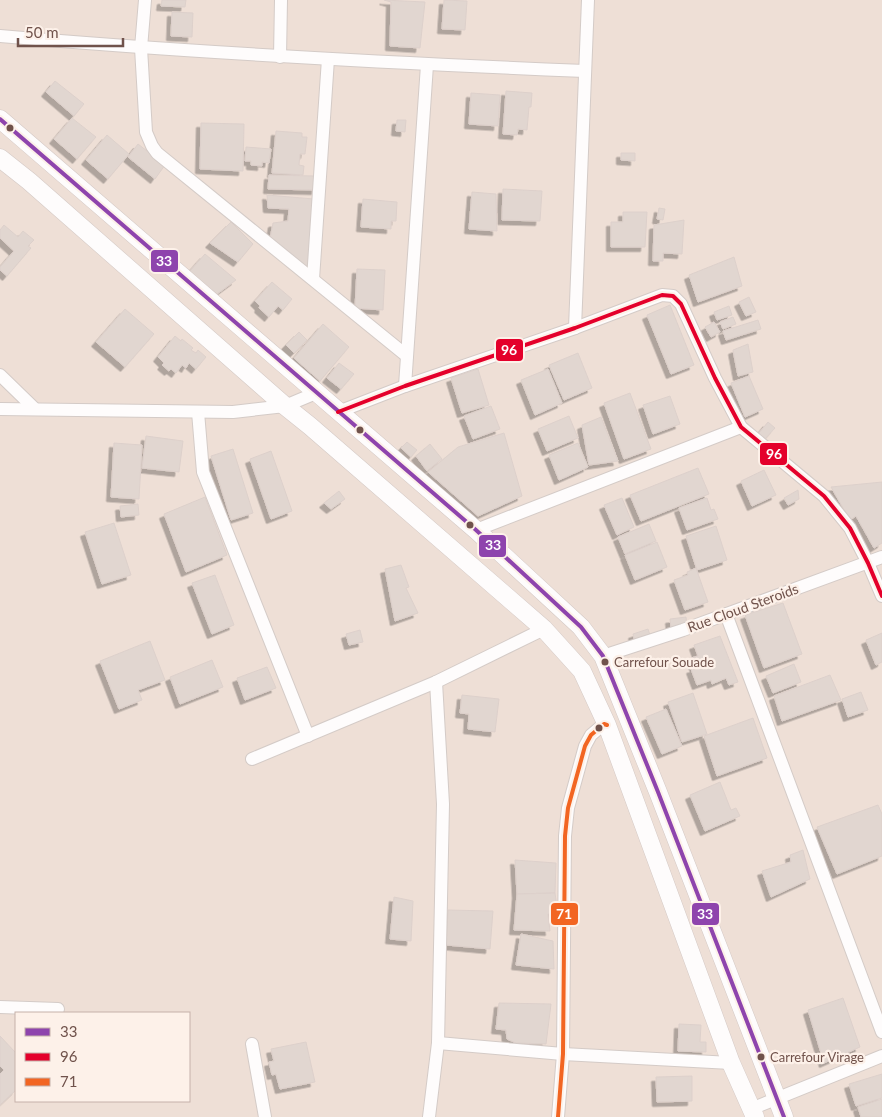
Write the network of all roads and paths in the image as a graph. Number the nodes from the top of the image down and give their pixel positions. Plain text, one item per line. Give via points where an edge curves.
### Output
1 (145, 0) edge
2 (281, 0) edge
3 (588, 0) edge
4 (0, 36) edge
5 (141, 48) junction
6 (280, 57) junction
7 (328, 59) junction
8 (427, 65) junction
9 (585, 71) junction
10 (0, 119) edge
11 (0, 158) edge
12 (312, 279) junction
13 (575, 328) junction
14 (407, 356) junction
15 (0, 375) edge
16 (405, 386) junction
17 (316, 393) junction
18 (285, 406) junction
19 (0, 409) edge
20 (35, 409) junction
21 (198, 412) junction
22 (338, 412) junction
23 (741, 427) junction
24 (476, 530) junction
25 (882, 558) edge
26 (868, 563) junction
27 (882, 596) edge
28 (726, 614) junction
29 (544, 629) junction
30 (603, 656) junction
31 (436, 682) junction
32 (607, 725) junction
33 (308, 736) junction
34 (252, 759) dead end
35 (0, 1007) edge
36 (58, 1010) dead end
37 (882, 1032) edge
38 (438, 1043) junction
39 (252, 1044) dead end
40 (563, 1054) junction
41 (882, 1056) edge
42 (731, 1063) junction
43 (776, 1099) junction
44 (753, 1113) edge
45 (265, 1117) edge
46 (429, 1117) edge
47 (558, 1117) edge
48 (784, 1117) edge

1 - 5 street
2 - 6 street
3 - 9 street
4 - 5 street
5 - 6 street
5 - 12 street via 146,132 157,153
6 - 7 street
7 - 8 street
7 - 12 street
8 - 9 street
8 - 14 street
9 - 13 street
10 - 17 main road
11 - 18 main road
12 - 14 street
13 - 16 street
13 - 23 street via 662,296 673,296 682,304
14 - 16 street
15 - 20 street
16 - 22 street
17 - 18 street
17 - 22 main road
18 - 21 street
18 - 29 main road
19 - 20 street
20 - 21 street
21 - 33 street via 203,472
22 - 24 main road
23 - 24 street
23 - 26 street via 824,496 850,528
24 - 30 main road via 581,628
25 - 26 street, Rue Cloud Steroids
26 - 27 street
26 - 28 street, Rue Cloud Steroids
28 - 30 street, Rue Cloud Steroids
28 - 37 street
29 - 31 street
29 - 32 main road via 582,672
30 - 43 main road
31 - 33 street
31 - 38 street via 444,804
32 - 40 street via 591,735 584,746 568,808
32 - 42 main road
33 - 34 street
35 - 36 street
38 - 40 street
38 - 46 street
39 - 45 street
40 - 42 street
40 - 47 street
41 - 43 street
42 - 44 main road
43 - 44 street
43 - 48 main road

